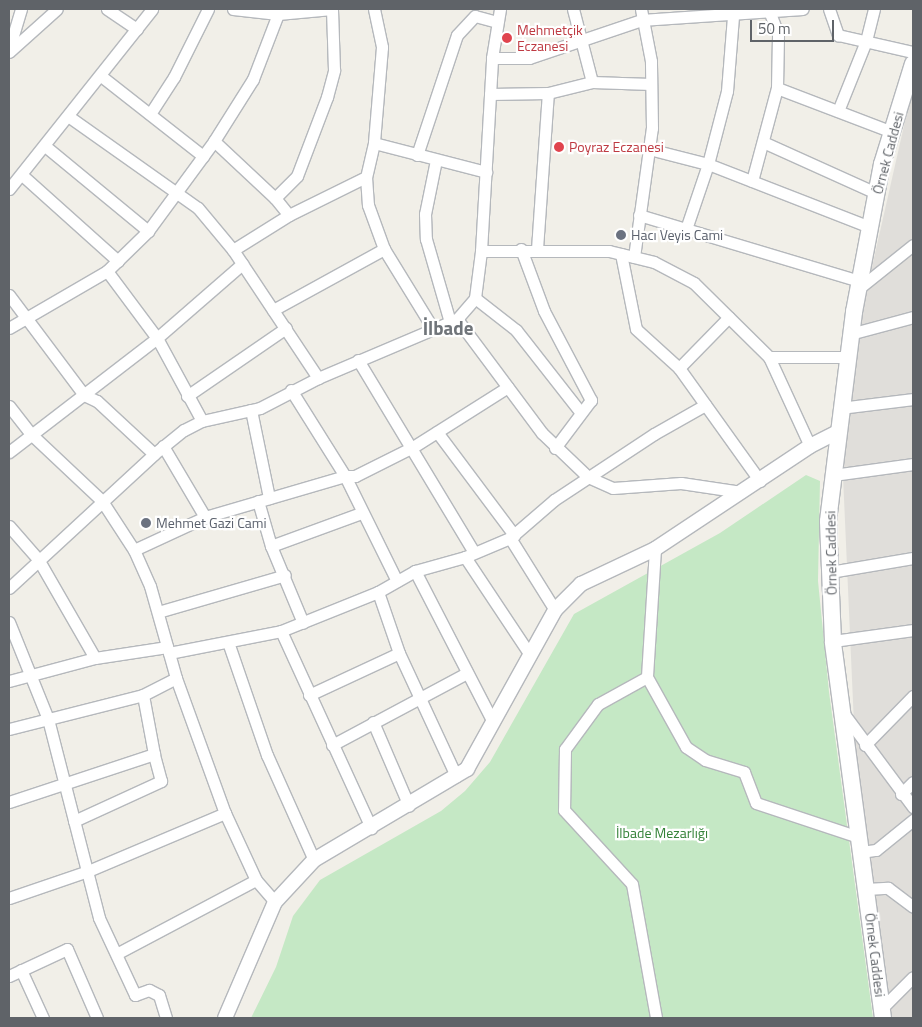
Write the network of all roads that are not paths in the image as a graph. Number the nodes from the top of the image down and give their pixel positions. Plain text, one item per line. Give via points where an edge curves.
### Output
1 (21, 9) edge
2 (57, 9) edge
3 (107, 9) edge
4 (152, 9) edge
5 (208, 9) edge
6 (233, 9) edge
7 (332, 9) edge
8 (374, 9) edge
9 (500, 9) edge
10 (573, 9) edge
11 (803, 9) edge
12 (829, 9) edge
13 (874, 9) edge
14 (770, 13) junction
15 (278, 14) junction
16 (641, 14) edge
17 (733, 16) junction
18 (497, 22) junction
19 (137, 29) junction
20 (866, 41) junction
21 (581, 42) junction
22 (9, 50) edge
23 (913, 52) edge
24 (492, 58) junction
25 (913, 64) edge
26 (101, 76) junction
27 (592, 82) junction
28 (910, 82) edge
29 (651, 84) junction
30 (777, 88) junction
31 (548, 93) junction
32 (490, 94) junction
33 (838, 111) junction
34 (150, 114) junction
35 (68, 116) junction
36 (892, 132) junction
37 (214, 141) junction
38 (763, 142) junction
39 (374, 143) junction
40 (44, 146) junction
41 (649, 149) junction
42 (417, 155) junction
43 (203, 156) junction
44 (436, 160) junction
45 (708, 164) junction
46 (486, 172) junction
47 (22, 175) junction
48 (366, 177) junction
49 (752, 182) junction
50 (9, 188) edge
51 (177, 191) junction
52 (876, 193) junction
53 (275, 198) junction
54 (289, 215) junction
55 (639, 215) junction
56 (870, 227) junction
57 (686, 229) junction
58 (148, 231) junction
59 (913, 245) edge
60 (384, 249) junction
61 (520, 249) junction
62 (537, 249) junction
63 (233, 250) junction
64 (481, 251) junction
65 (621, 254) junction
66 (634, 257) junction
67 (118, 262) junction
68 (242, 264) junction
69 (107, 271) junction
70 (859, 285) junction
71 (9, 295) edge
72 (475, 298) junction
73 (273, 310) junction
74 (26, 317) junction
75 (729, 317) junction
76 (913, 317) edge
77 (453, 321) junction
78 (432, 327) junction
79 (9, 328) edge
80 (286, 328) junction
81 (850, 334) junction
82 (157, 338) junction
83 (769, 357) junction
84 (847, 357) junction
85 (358, 360) junction
86 (679, 368) junction
87 (318, 378) junction
88 (508, 387) junction
89 (291, 390) junction
90 (84, 394) junction
91 (187, 396) junction
92 (913, 399) edge
93 (705, 405) junction
94 (9, 406) edge
95 (840, 408) junction
96 (251, 410) junction
97 (581, 413) junction
98 (202, 421) junction
99 (437, 432) junction
100 (837, 432) junction
101 (32, 435) junction
102 (164, 446) junction
103 (810, 446) junction
104 (413, 447) junction
105 (555, 448) junction
106 (9, 452) edge
107 (154, 454) junction
108 (913, 464) edge
109 (345, 476) junction
110 (833, 476) junction
111 (588, 478) junction
112 (760, 481) junction
113 (741, 492) junction
114 (263, 500) junction
115 (102, 502) junction
116 (361, 513) junction
117 (205, 517) junction
118 (9, 526) edge
119 (512, 536) junction
120 (271, 546) junction
121 (655, 549) junction
122 (134, 550) junction
123 (469, 555) junction
124 (913, 558) edge
125 (38, 559) junction
126 (415, 571) junction
127 (830, 572) junction
128 (285, 575) junction
129 (397, 581) junction
130 (9, 588) edge
131 (378, 592) junction
132 (555, 610) junction
133 (158, 612) junction
134 (9, 622) edge
135 (303, 623) junction
136 (913, 630) edge
137 (281, 631) junction
138 (833, 641) junction
139 (228, 642) junction
140 (168, 650) junction
141 (399, 653) junction
142 (530, 655) junction
143 (95, 658) junction
144 (465, 674) junction
145 (29, 675) junction
146 (647, 677) junction
147 (176, 678) junction
148 (9, 681) edge
149 (143, 695) junction
150 (309, 695) junction
151 (913, 696) edge
152 (418, 697) junction
153 (843, 713) junction
154 (48, 719) junction
155 (373, 722) junction
156 (493, 722) junction
157 (9, 728) edge
158 (332, 745) junction
159 (865, 745) junction
160 (154, 754) junction
161 (456, 776) junction
162 (913, 782) edge
163 (65, 785) junction
164 (901, 794) junction
165 (9, 802) edge
166 (409, 806) junction
167 (913, 807) edge
168 (224, 813) junction
169 (913, 820) edge
170 (74, 821) junction
171 (371, 828) junction
172 (860, 844) junction
173 (314, 860) junction
174 (88, 871) junction
175 (256, 880) junction
176 (866, 889) junction
177 (9, 898) edge
178 (275, 902) junction
179 (913, 907) edge
180 (118, 953) junction
181 (21, 970) junction
182 (9, 976) edge
183 (913, 977) edge
184 (882, 1013) edge
185 (43, 1018) edge
186 (97, 1018) edge
187 (166, 1018) edge
188 (226, 1018) edge
189 (656, 1018) edge

1 - 22 street
2 - 22 street
3 - 19 street
4 - 19 street
5 - 34 street via 174,77
6 - 15 street
7 - 15 street
7 - 53 street via 334,70 327,98 297,176
8 - 39 street via 382,47
9 - 18 street
10 - 21 street
11 - 14 street
12 - 20 street via 838,35
13 - 20 street
14 - 17 street
14 - 30 street via 778,34
15 - 37 street via 253,79
16 - 17 street
16 - 21 street
16 - 29 street
17 - 45 street via 727,91
18 - 24 street
18 - 42 street via 475,16 457,35
19 - 26 street
20 - 23 street
20 - 33 street
21 - 24 street via 529,58
21 - 27 street
24 - 32 street
25 - 28 main road, Örnek Caddesi
26 - 34 street
26 - 35 street
27 - 29 street
27 - 31 street
28 - 36 main road, Örnek Caddesi
29 - 41 street
30 - 33 street
30 - 38 street
31 - 32 street
31 - 62 street
32 - 46 street
33 - 36 street
34 - 43 street
35 - 40 street
35 - 51 street
36 - 52 main road, Örnek Caddesi
37 - 43 street
37 - 53 street
38 - 49 street
38 - 52 street
39 - 42 street
39 - 48 street
40 - 47 street
40 - 58 street
41 - 45 street
41 - 55 street
42 - 44 street
43 - 51 street
44 - 46 street
44 - 77 street via 425,214 426,240
45 - 49 street
45 - 57 street
46 - 64 street
47 - 50 street
47 - 67 street
48 - 54 street
48 - 60 street via 368,205
49 - 56 street
51 - 58 street
51 - 63 street via 198,208
52 - 56 main road, Örnek Caddesi
53 - 54 street
54 - 63 street
55 - 57 street
55 - 66 street
56 - 70 main road, Örnek Caddesi
57 - 70 street
58 - 67 street
59 - 70 street
60 - 73 street
60 - 78 street
61 - 62 street
61 - 64 street
61 - 97 street via 544,311 592,400
62 - 65 street
63 - 68 street
64 - 72 street
65 - 66 street
65 - 86 street via 636,329
66 - 75 street via 654,262 694,283
67 - 69 street
68 - 73 street
68 - 82 street
69 - 74 street
69 - 82 street
70 - 81 main road, Örnek Caddesi
71 - 74 street
72 - 77 street
72 - 97 street via 516,330
73 - 80 street
74 - 79 street
74 - 90 street
75 - 83 street
75 - 86 street
76 - 81 street
77 - 78 street
77 - 88 street
78 - 85 street
80 - 87 street
80 - 91 street
81 - 84 main road, Örnek Caddesi
82 - 90 street
82 - 91 street
83 - 84 street
83 - 103 street
84 - 95 main road, Örnek Caddesi
85 - 87 street
85 - 104 street
86 - 93 street
87 - 89 street
88 - 99 street
88 - 105 street
89 - 96 street
89 - 109 street
90 - 101 street
90 - 107 street via 97,401
91 - 98 street
92 - 95 street
93 - 111 street
93 - 112 street
94 - 101 street
95 - 100 main road, Örnek Caddesi
96 - 98 street
96 - 114 street
97 - 105 street
98 - 102 street
99 - 104 street
99 - 119 street
100 - 103 street
100 - 110 main road, Örnek Caddesi
101 - 106 street
101 - 115 street
102 - 107 street
102 - 117 street
103 - 112 street
104 - 109 street via 355,476
104 - 123 street
105 - 111 street
107 - 115 street
108 - 110 street
109 - 114 street
109 - 116 street
110 - 127 main road, Örnek Caddesi via 828,521
111 - 113 street via 613,488 681,483
111 - 119 street via 554,500
112 - 113 street
113 - 121 street
114 - 117 street
114 - 120 street
115 - 122 street
115 - 125 street
116 - 120 street
116 - 129 street
117 - 122 street
118 - 125 street
119 - 123 street
119 - 132 street
120 - 128 street
121 - 132 street via 580,584
121 - 146 street
122 - 133 street
123 - 126 street
123 - 142 street
124 - 127 street
125 - 130 street
125 - 143 street
126 - 129 street
126 - 144 street
127 - 138 main road, Örnek Caddesi
128 - 133 street
128 - 135 street
129 - 131 street
131 - 135 street
131 - 141 street
132 - 142 street
133 - 140 street
134 - 145 street
135 - 137 street
136 - 138 street
137 - 139 street
137 - 150 street
138 - 153 main road, Örnek Caddesi
139 - 140 street
139 - 173 street via 267,755
140 - 143 street
140 - 147 street
141 - 150 street
141 - 152 street
142 - 156 street
143 - 145 street
144 - 152 street
144 - 156 street
145 - 148 street
145 - 154 street
146 - 172 street via 686,747 705,760 744,772 756,803
146 - 189 street via 598,704 565,749 564,810 632,884
147 - 149 street
147 - 168 street
149 - 154 street
149 - 160 street
150 - 158 street
151 - 159 street
152 - 155 street
152 - 161 street
153 - 159 street
153 - 172 main road, Örnek Caddesi
154 - 157 street
154 - 163 street
155 - 158 street
155 - 166 street
156 - 161 street via 467,769
158 - 171 street
159 - 164 street
160 - 163 street
160 - 170 street via 161,781
161 - 166 street
162 - 164 street
163 - 165 street
163 - 170 street
164 - 167 street
166 - 171 street
168 - 174 street
168 - 175 street
169 - 172 street via 876,850
170 - 174 street
171 - 173 street
172 - 176 main road, Örnek Caddesi
173 - 178 street
174 - 177 street
174 - 180 street via 99,918
175 - 178 street
175 - 180 street
176 - 179 street via 888,888
176 - 184 main road, Örnek Caddesi
178 - 188 street
180 - 187 street via 135,995 149,990 159,995
181 - 182 street
181 - 185 street
181 - 186 street via 67,949
183 - 184 street

